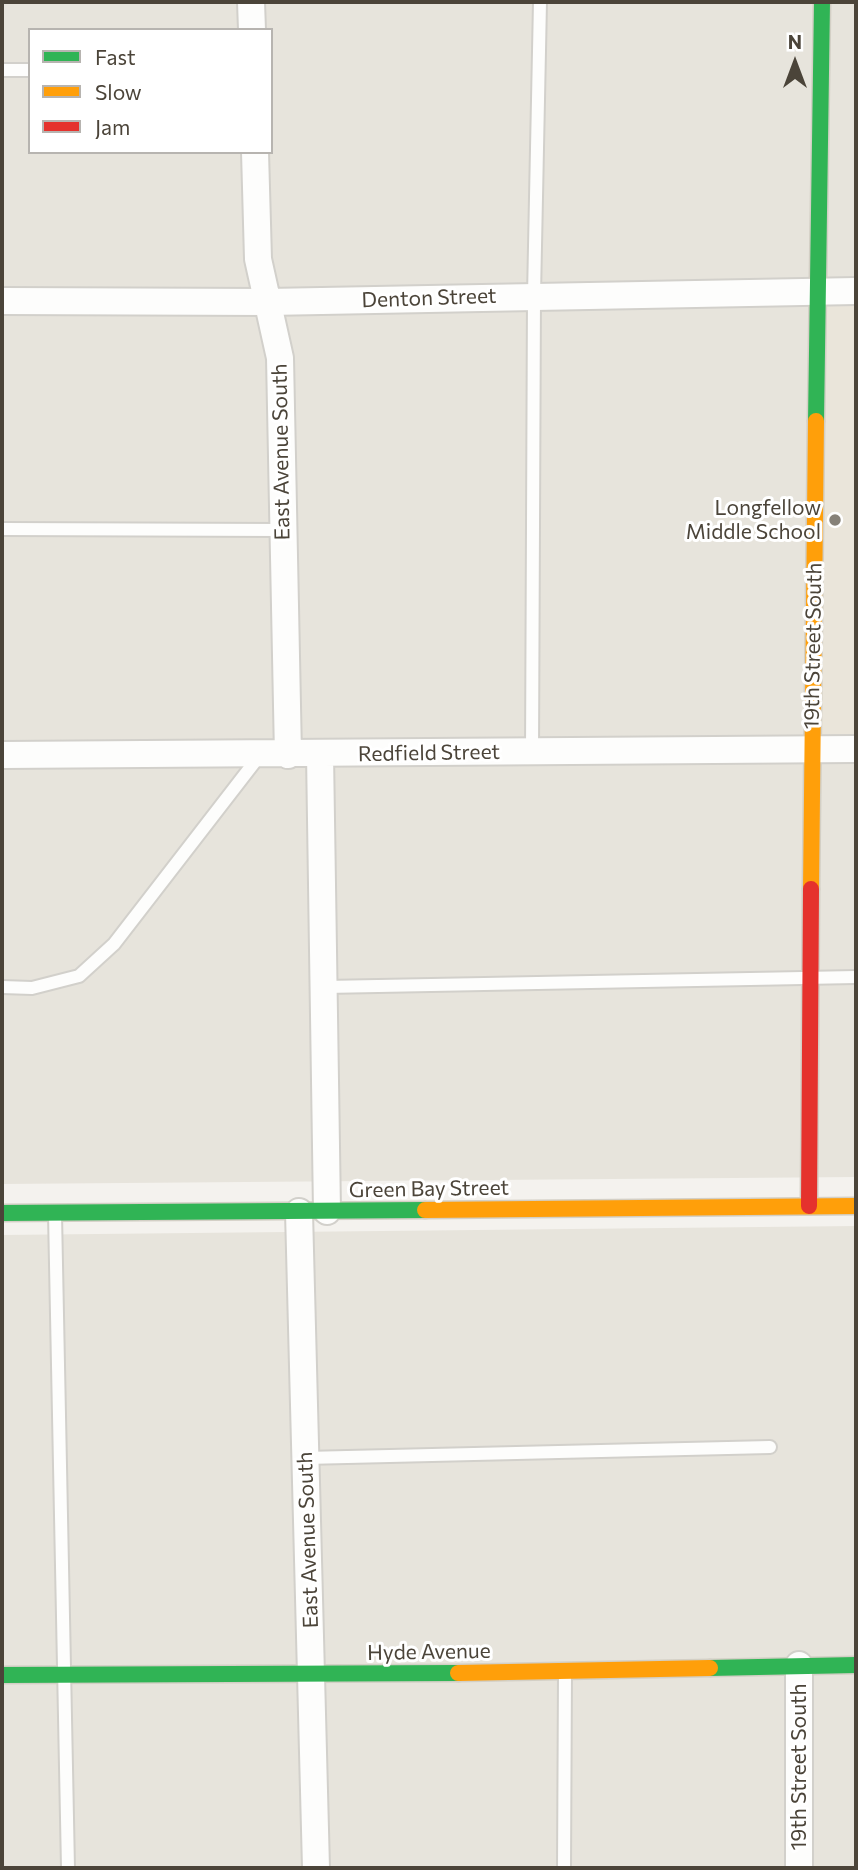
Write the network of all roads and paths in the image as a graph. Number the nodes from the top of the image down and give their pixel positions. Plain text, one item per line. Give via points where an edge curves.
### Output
1 (251, 2) edge
2 (540, 2) edge
3 (822, 2) edge
4 (252, 28) edge
5 (2, 70) edge
6 (28, 70) edge
7 (255, 154) edge
8 (856, 291) edge
9 (818, 292) junction
10 (534, 295) junction
11 (2, 302) edge
12 (268, 302) junction
13 (2, 529) edge
14 (282, 530) junction
15 (812, 749) junction
16 (856, 749) edge
17 (532, 752) junction
18 (320, 754) junction
19 (2, 755) edge
20 (260, 755) junction
21 (288, 755) junction
22 (856, 976) edge
23 (810, 977) junction
24 (325, 986) junction
25 (2, 988) edge
26 (809, 1206) junction
27 (856, 1206) edge
28 (327, 1211) junction
29 (299, 1212) junction
30 (2, 1213) edge
31 (55, 1213) junction
32 (770, 1447) dead end
33 (305, 1458) junction
34 (799, 1665) junction
35 (856, 1665) edge
36 (565, 1670) junction
37 (2, 1675) edge
38 (64, 1675) junction
39 (311, 1675) junction
40 (68, 1868) edge
41 (316, 1868) edge
42 (564, 1868) edge
43 (799, 1868) edge

1 - 4 street
2 - 10 lane
3 - 9 street, 19th Street South
5 - 6 lane
7 - 12 street, East Avenue South via 258,259
8 - 9 street, Denton Street
9 - 10 street, Denton Street
9 - 15 street, 19th Street South
10 - 12 street, Denton Street
10 - 17 lane
11 - 12 street, Denton Street
12 - 14 street, East Avenue South via 280,358
13 - 14 lane
14 - 21 street, East Avenue South
15 - 16 street, Redfield Street
15 - 17 street, Redfield Street
15 - 23 street, 19th Street South
17 - 18 street, Redfield Street
18 - 21 street, Redfield Street
18 - 24 street
19 - 20 street, Redfield Street
20 - 21 street, Redfield Street
20 - 25 lane via 114,944 79,976 32,988
22 - 23 lane
23 - 24 lane
23 - 26 street, 19th Street South
24 - 28 street
26 - 27 street, Green Bay Street
26 - 28 street, Green Bay Street
28 - 29 street, Green Bay Street
29 - 31 street, Green Bay Street
29 - 33 street, East Avenue South
30 - 31 street, Green Bay Street
31 - 38 lane
32 - 33 lane
33 - 39 street, East Avenue South
34 - 35 street, Hyde Avenue
34 - 36 street, Hyde Avenue
34 - 43 street, 19th Street South
36 - 39 street, Hyde Avenue
36 - 42 lane
37 - 38 street, Hyde Avenue
38 - 39 street, Hyde Avenue
38 - 40 lane
39 - 41 street, East Avenue South

